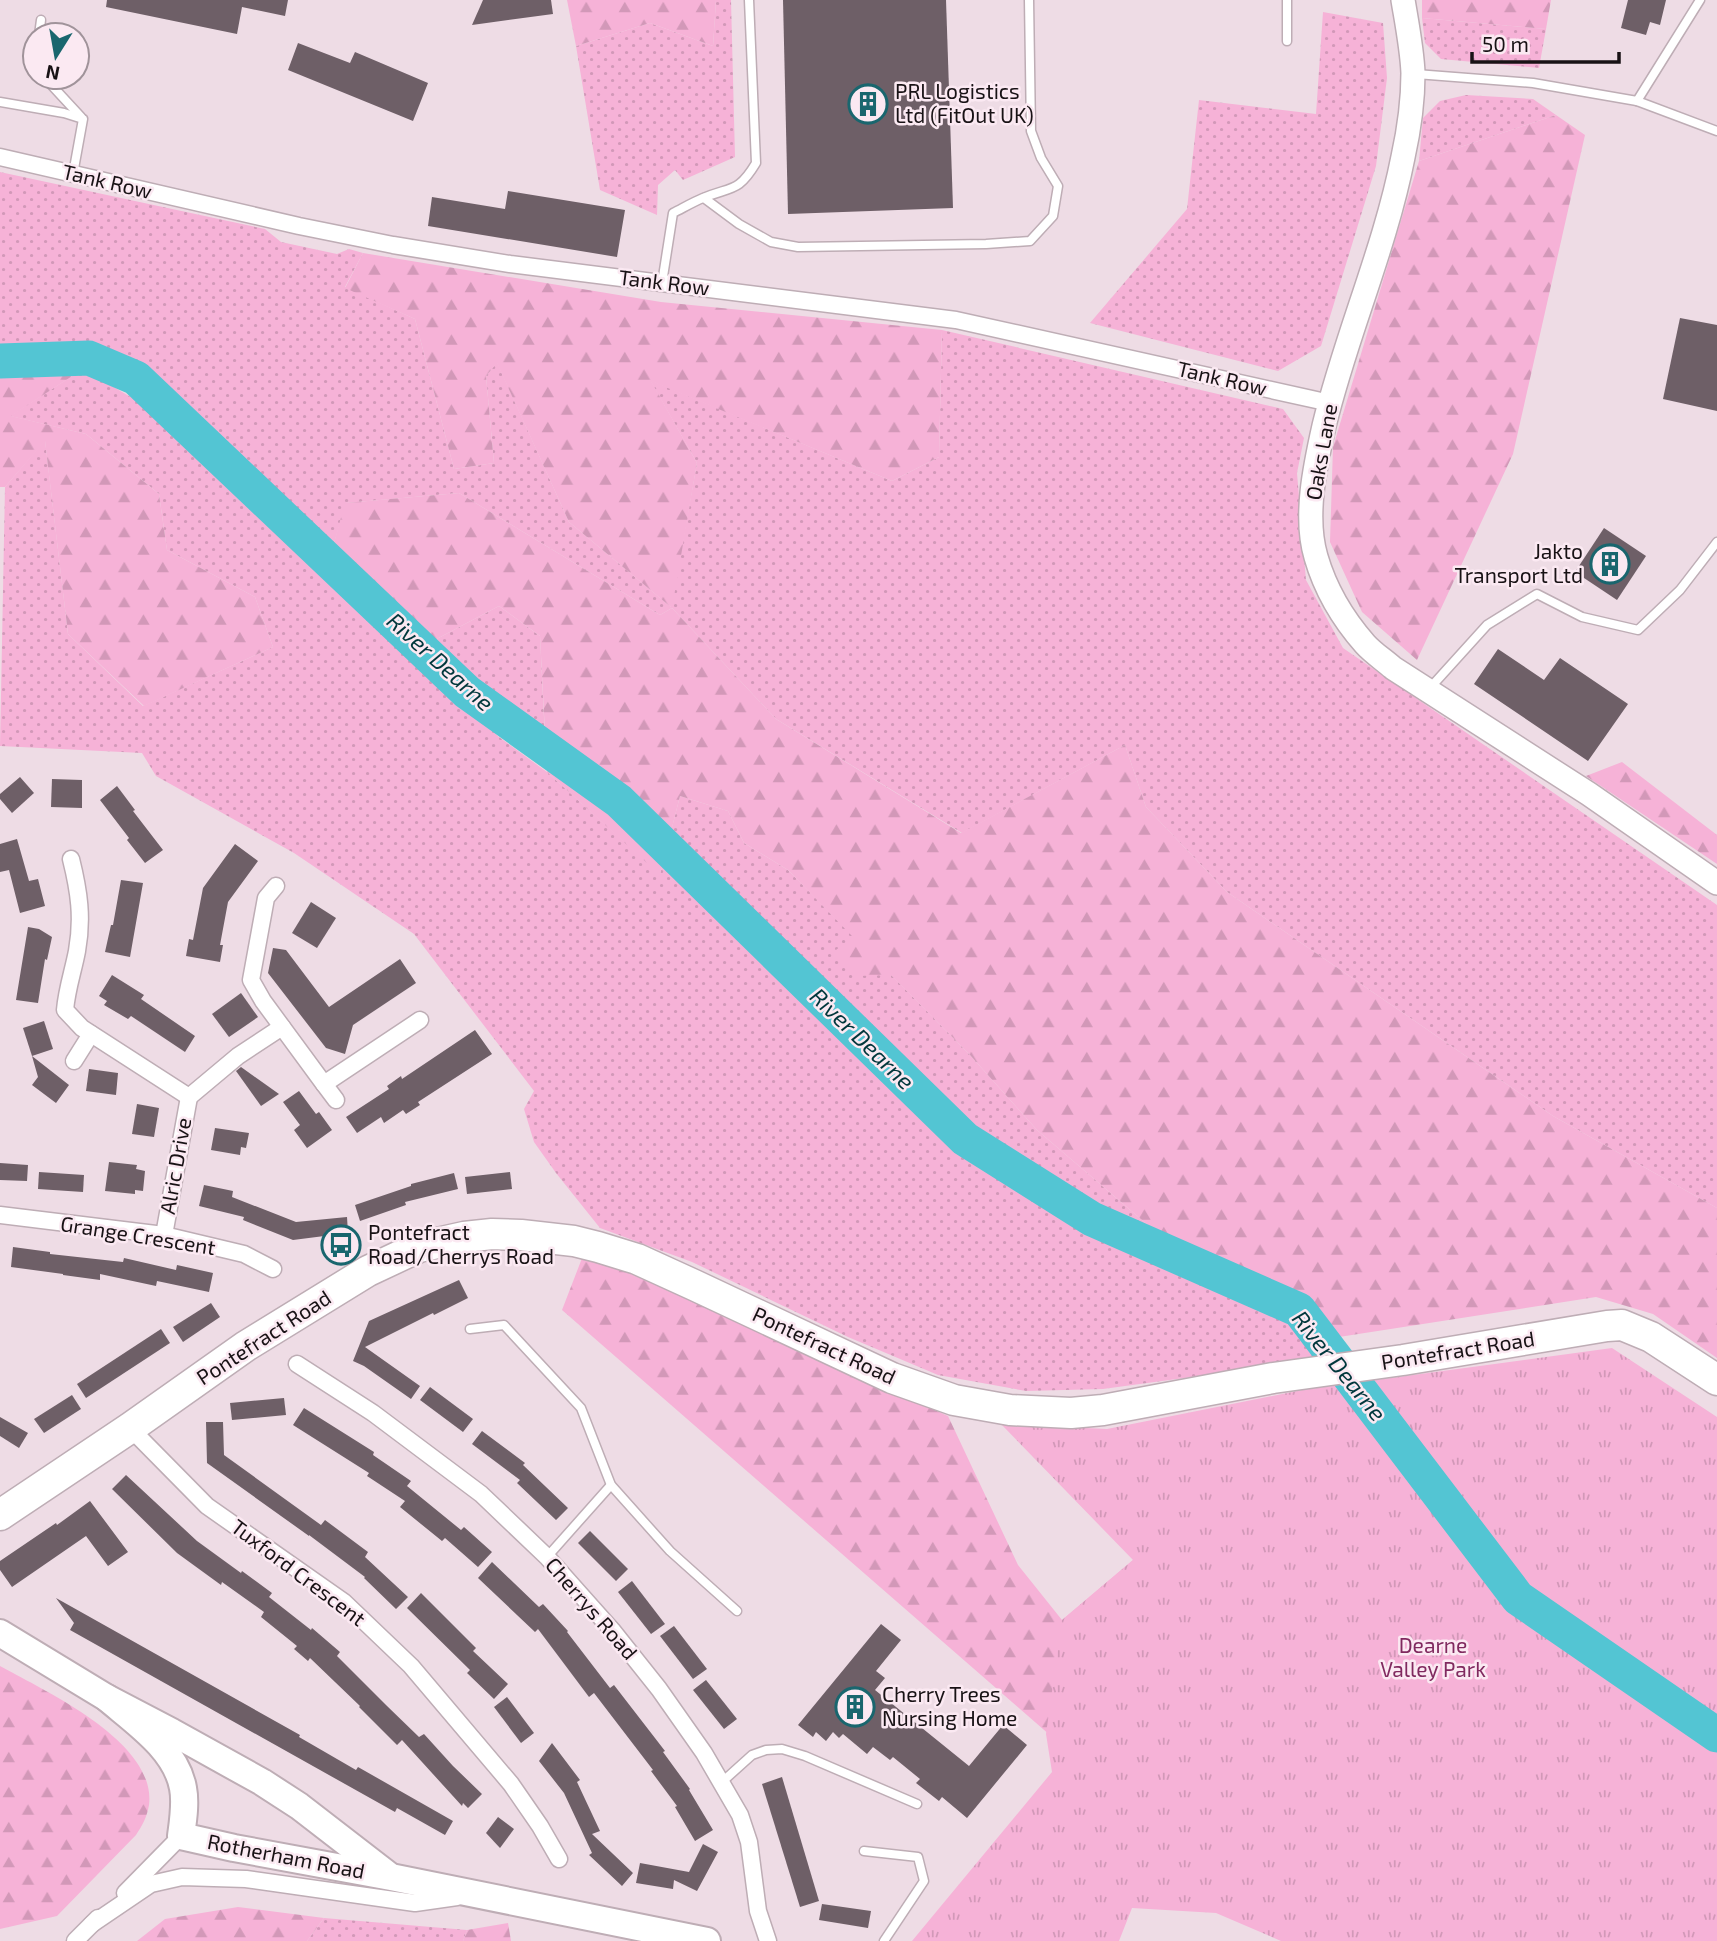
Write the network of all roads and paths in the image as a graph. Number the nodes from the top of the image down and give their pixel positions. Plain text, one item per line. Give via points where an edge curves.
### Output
1 (749, 0) edge
2 (1029, 0) edge
3 (1287, 0) edge
4 (1403, 0) edge
5 (1700, 0) edge
6 (1287, 41) dead end
7 (1413, 74) junction
8 (57, 91) edge
9 (1637, 101) junction
10 (0, 102) edge
11 (83, 119) junction
12 (1717, 131) edge
13 (0, 157) edge
14 (74, 174) junction
15 (704, 198) junction
16 (662, 284) junction
17 (1330, 403) junction
18 (1717, 542) edge
19 (1428, 690) junction
20 (71, 859) dead end
21 (1717, 883) edge
22 (276, 886) dead end
23 (420, 1020) dead end
24 (282, 1027) junction
25 (91, 1034) junction
26 (74, 1061) dead end
27 (324, 1084) junction
28 (189, 1097) junction
29 (336, 1100) dead end
30 (0, 1215) edge
31 (164, 1236) junction
32 (273, 1269) dead end
33 (470, 1329) dead end
34 (297, 1364) dead end
35 (1717, 1380) edge
36 (130, 1428) junction
37 (611, 1485) junction
38 (0, 1516) edge
39 (547, 1557) junction
40 (737, 1611) dead end
41 (0, 1633) edge
42 (107, 1698) junction
43 (722, 1782) junction
44 (917, 1804) dead end
45 (181, 1836) junction
46 (864, 1851) dead end
47 (559, 1859) dead end
48 (391, 1877) junction
49 (477, 1895) junction
50 (92, 1924) junction
51 (611, 1931) edge
52 (75, 1941) edge
53 (707, 1941) edge
54 (768, 1941) edge
55 (884, 1941) edge

1 - 15 lane via 756,163 730,190
2 - 15 lane via 1031,131 1058,186 1053,216 1030,241 798,247 771,242
3 - 6 lane
4 - 7 street, Oaks Lane
5 - 9 lane
7 - 9 lane via 1533,83
7 - 17 street, Oaks Lane via 1410,116 1393,201
8 - 11 lane
9 - 12 lane
10 - 11 lane
11 - 14 lane
13 - 14 street, Tank Row
14 - 16 street, Tank Row via 393,245
15 - 16 lane via 673,214
16 - 17 street, Tank Row via 956,320
17 - 19 street, Oaks Lane via 1312,497 1315,554 1337,605 1366,645
18 - 19 lane via 1680,590 1638,630 1582,617 1537,594 1487,625
19 - 21 street, Oaks Lane
20 - 25 street via 80,895 81,926 65,1010
22 - 24 street via 265,898 251,980
23 - 27 street
24 - 27 street
24 - 28 street
25 - 26 street
25 - 28 street
27 - 29 street
28 - 31 street, Alric Drive
30 - 31 street, Grange Crescent
31 - 32 street, Grange Crescent via 244,1254
33 - 37 lane via 504,1325 564,1389 581,1408
34 - 39 street, Cherrys Road via 373,1413 481,1494
35 - 36 highway, Pontefract Road via 1651,1337 1622,1325 1273,1378 1103,1410 1071,1413 985,1407 892,1378 637,1259 574,1241 492,1234 419,1247 368,1270 246,1346
36 - 38 highway, Pontefract Road
36 - 47 street, Tuxford Crescent via 207,1506 344,1602 411,1666 511,1784
37 - 39 lane
37 - 40 lane via 670,1551
39 - 43 street, Cherrys Road via 659,1689
41 - 42 main road, Rotherham Road
42 - 45 main road, Rotherham Road via 145,1730 177,1770 183,1788
42 - 48 main road, Rotherham Road via 262,1782
43 - 44 lane via 752,1755 782,1749
43 - 54 street, Cherrys Road via 749,1842 758,1911
45 - 48 main road, Rotherham Road
45 - 50 street
46 - 55 lane via 918,1857 924,1881
48 - 49 main road, Rotherham Road
49 - 50 street via 415,1903 246,1879 182,1877 151,1884
49 - 51 main road, Rotherham Road
50 - 52 street
51 - 53 main road, Rotherham Road

